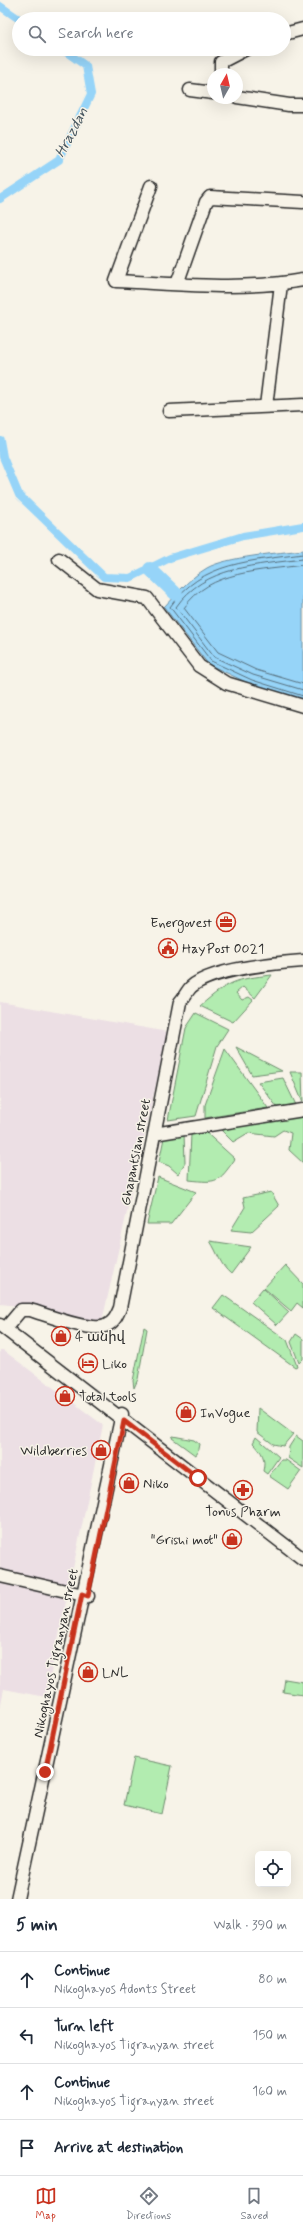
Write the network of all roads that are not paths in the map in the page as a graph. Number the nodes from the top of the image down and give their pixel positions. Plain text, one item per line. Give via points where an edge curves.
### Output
1 (303, 29) edge
2 (291, 31) edge
3 (233, 56) edge
4 (221, 68) edge
5 (190, 90) dead end
6 (207, 92) edge
7 (243, 98) edge
8 (303, 104) edge
9 (151, 186) dead end
10 (303, 202) edge
11 (303, 280) edge
12 (177, 284) junction
13 (281, 284) junction
14 (303, 405) edge
15 (266, 406) junction
16 (169, 411) dead end
17 (59, 559) dead end
18 (303, 706) edge
19 (303, 961) edge
20 (303, 1110) edge
21 (154, 1134) junction
22 (3, 1325) edge
23 (123, 1417) junction
24 (303, 1553) edge
25 (303, 1558) edge
26 (0, 1576) edge
27 (85, 1595) junction
28 (17, 1899) edge
29 (24, 1899) edge

1 - 2 street
3 - 4 street via 221,62
5 - 6 street
7 - 8 street via 289,105
9 - 12 street via 116,281
10 - 12 street via 210,197
11 - 13 street
12 - 13 street via 215,287
13 - 15 street
14 - 15 street
15 - 16 street
17 - 18 street via 97,589 147,598 199,666 226,683
19 - 21 street, Ghapantsian street via 273,963 209,976 191,987 180,1002
20 - 21 street
21 - 22 street, Ghapantsian street via 120,1308 115,1319 106,1326 94,1328 30,1310 21,1310
22 - 23 street
23 - 24 street
23 - 25 street
23 - 27 street, Nikoghayos Tigranyan street
26 - 27 street
27 - 28 street, Nikoghayos Tigranyan street
27 - 29 street, Nikoghayos Tigranyan street

